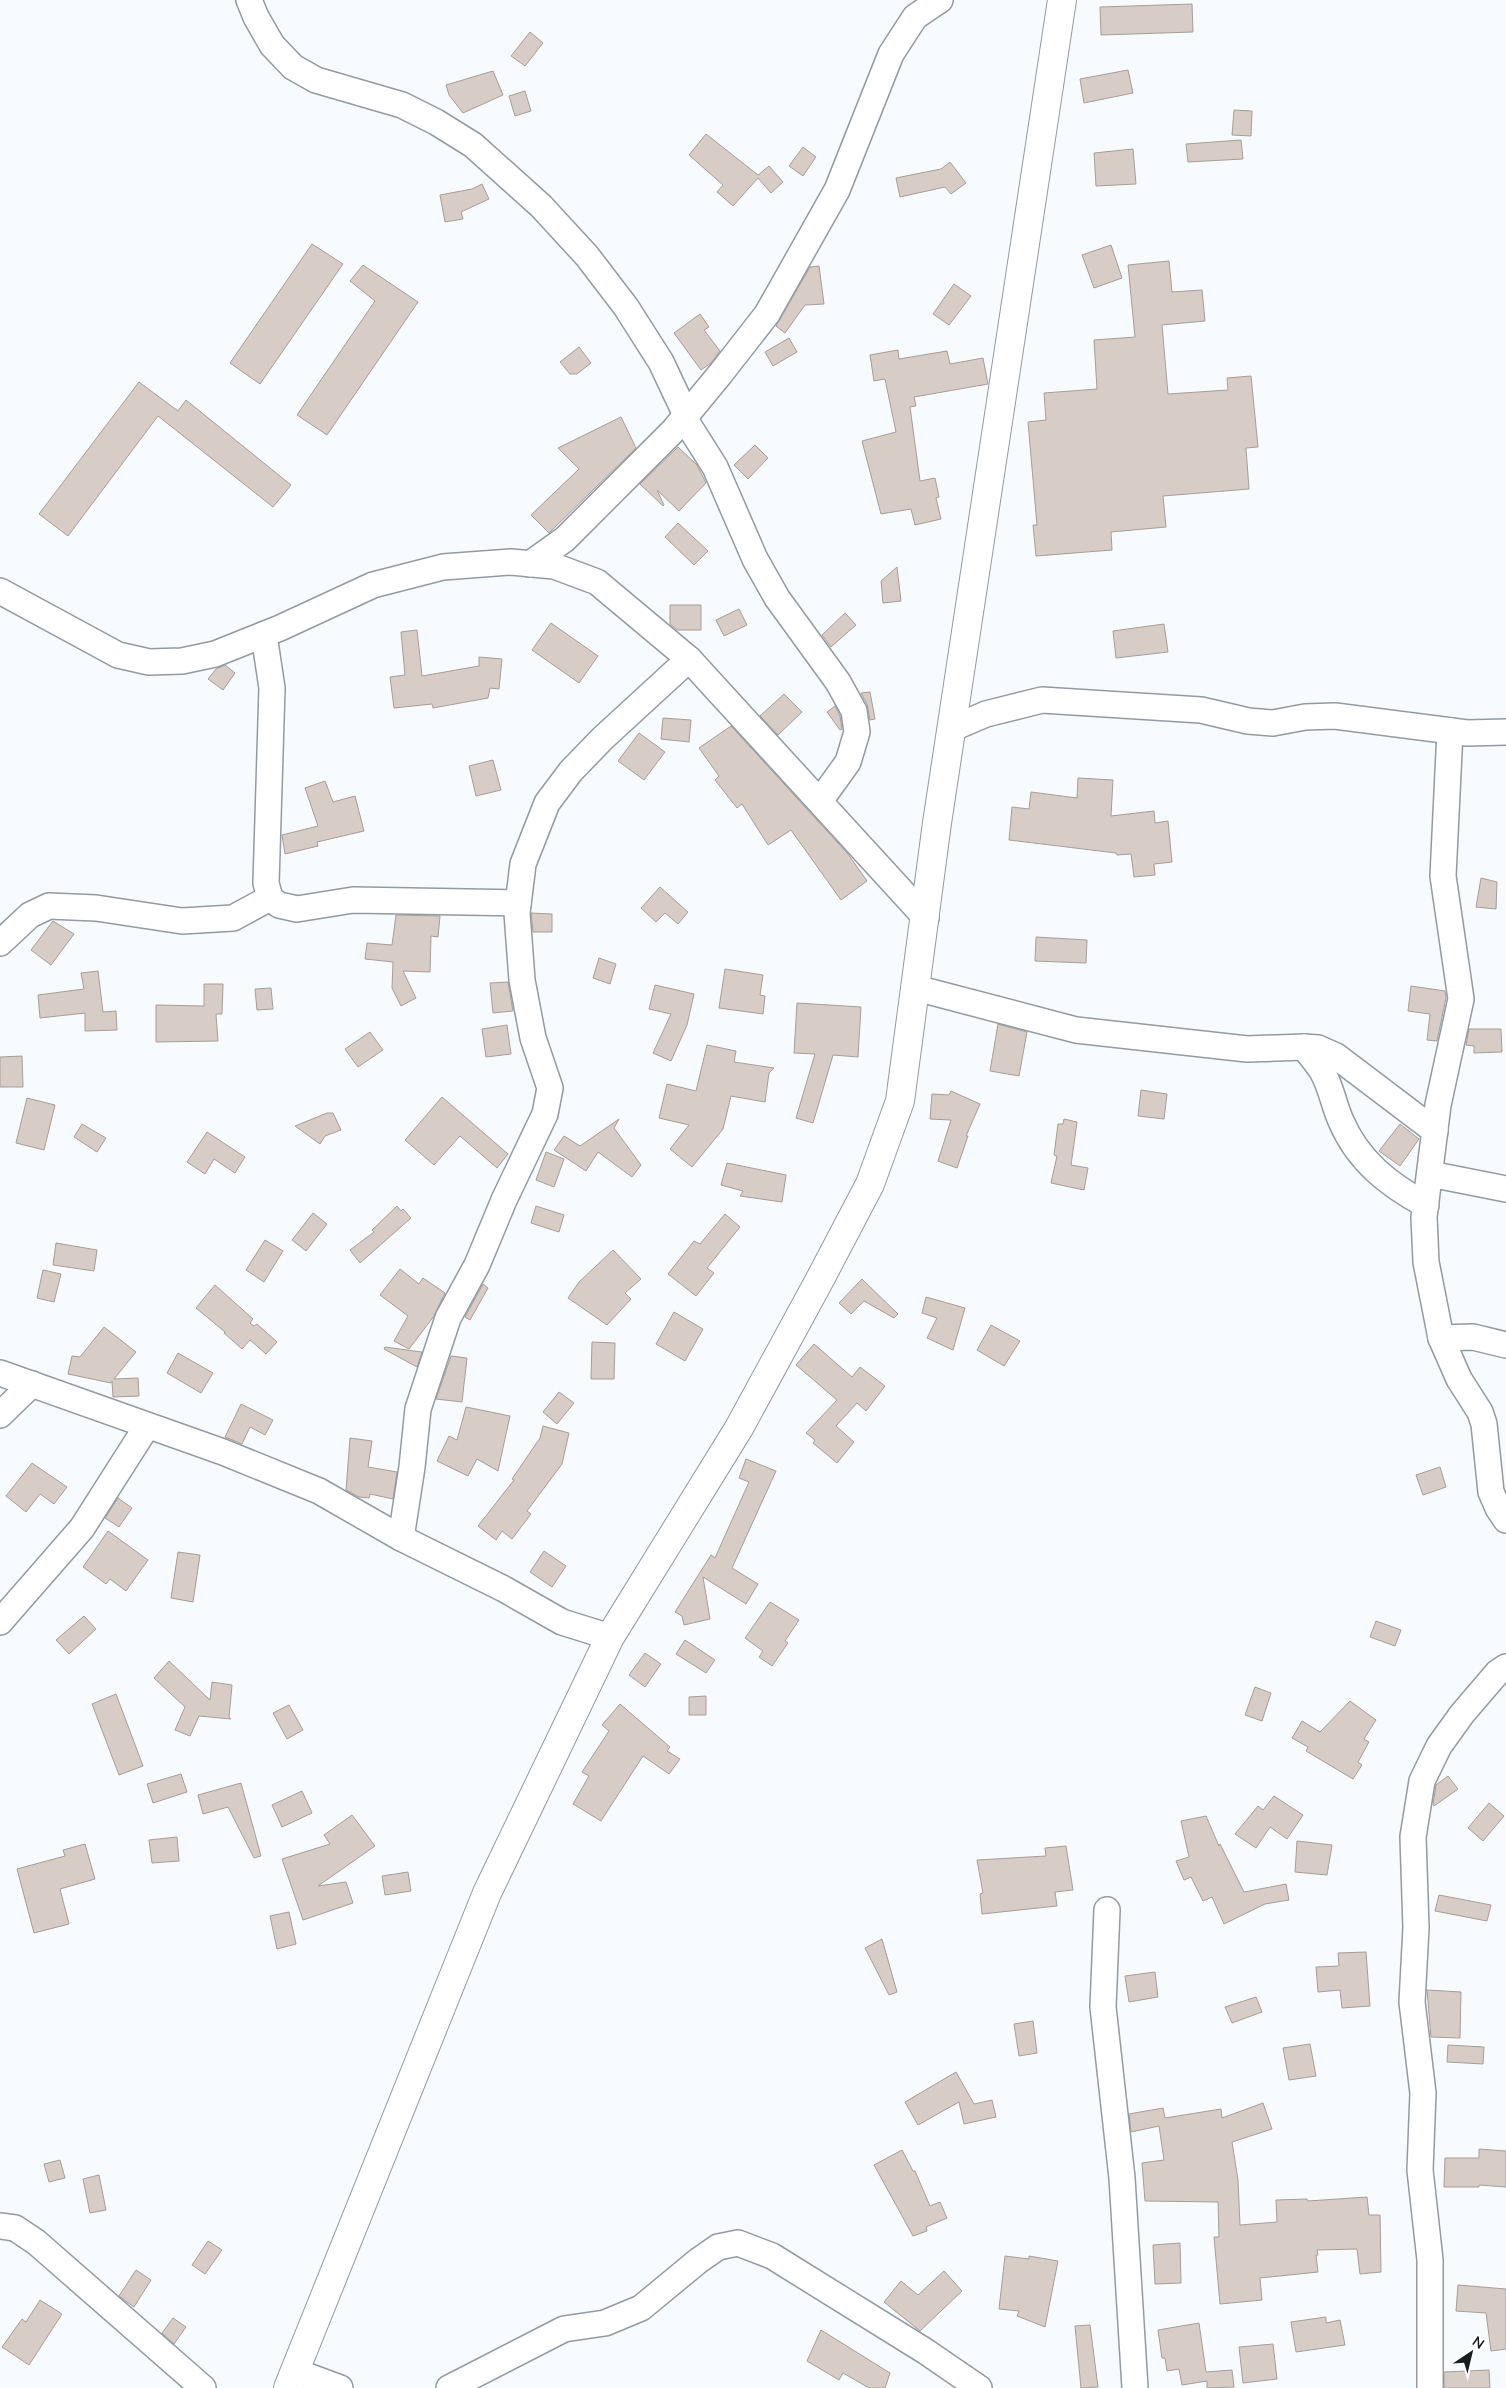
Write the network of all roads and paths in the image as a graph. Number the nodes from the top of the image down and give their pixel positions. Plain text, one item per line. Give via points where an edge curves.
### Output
1 (249, 0) edge
2 (940, 0) edge
3 (1062, 0) edge
4 (685, 417) junction
5 (530, 564) junction
6 (0, 591) edge
7 (264, 635) junction
8 (689, 659) junction
9 (951, 729) junction
10 (1450, 731) junction
11 (1506, 732) edge
12 (820, 801) junction
13 (270, 898) junction
14 (518, 902) junction
15 (926, 918) junction
16 (0, 943) edge
17 (916, 988) junction
18 (1304, 1047) junction
19 (1435, 1131) junction
20 (1430, 1174) junction
21 (1506, 1189) edge
22 (1426, 1205) junction
23 (1440, 1338) junction
24 (1506, 1345) edge
25 (0, 1373) edge
26 (32, 1384) junction
27 (0, 1415) edge
28 (146, 1426) junction
29 (1506, 1520) edge
30 (401, 1538) junction
31 (0, 1622) edge
32 (610, 1637) junction
33 (1506, 1666) edge
34 (1107, 1910) dead end
35 (0, 2226) edge
36 (291, 2380) edge
37 (203, 2388) edge
38 (340, 2388) edge
39 (449, 2388) edge
40 (978, 2388) edge
41 (1135, 2388) edge
42 (1430, 2388) edge

1 - 4 street via 272,45 293,67 316,80 402,105 436,122 473,145 541,206 587,256 626,308 661,362
2 - 4 street via 915,17 895,48 837,190 766,314
3 - 9 street
4 - 5 street via 565,539
4 - 12 street via 715,467 755,559 777,598 838,682 854,711 858,732 848,762
5 - 7 street via 511,562 443,567 373,585
5 - 8 street via 554,566 597,582
6 - 7 street via 118,655 149,662 182,661 215,654
7 - 13 street via 272,688 266,883
8 - 12 street
8 - 14 street via 603,738 546,803 523,864
9 - 10 street via 986,714 1042,700 1201,710 1273,723 1335,716
9 - 15 street
10 - 11 street
10 - 19 street via 1443,876 1462,999
12 - 15 street
13 - 14 street via 279,905 297,909 353,900
13 - 16 street via 233,918 182,920 106,909 49,906 30,915
14 - 30 street via 522,980 533,1038 550,1088 546,1114 477,1264 448,1318 418,1409
15 - 17 street
17 - 18 street via 1076,1030 1247,1049
17 - 32 street via 900,1101 870,1184 739,1428
18 - 19 street via 1318,1048 1336,1056
18 - 22 street via 1323,1072 1341,1123 1354,1147 1376,1172
19 - 20 street
20 - 21 street
20 - 22 street
22 - 23 street via 1426,1262
23 - 24 street via 1473,1337
23 - 29 street via 1459,1379 1480,1412 1491,1492
25 - 26 street
26 - 27 street
26 - 28 street
28 - 30 street via 223,1452 319,1491
28 - 31 street via 82,1528
30 - 32 street via 562,1622
32 - 36 street via 488,1893
33 - 42 street via 1462,1714 1439,1746 1422,1781 1413,1837 1416,1928 1412,2002 1423,2093 1420,2170 1430,2260
34 - 41 street via 1103,2007 1122,2178
35 - 37 street via 15,2228 36,2242
36 - 38 street
39 - 40 street via 564,2329 605,2323 640,2308 698,2260 718,2247 738,2243 772,2256 926,2351

